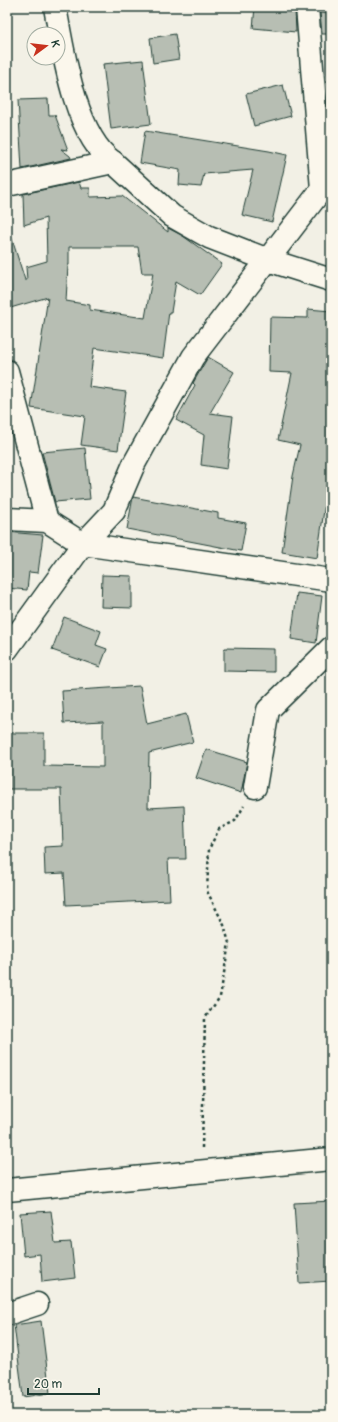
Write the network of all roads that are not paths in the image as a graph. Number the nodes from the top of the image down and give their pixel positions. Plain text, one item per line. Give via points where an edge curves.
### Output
1 (55, 7) edge
2 (307, 7) edge
3 (113, 162) junction
4 (7, 185) edge
5 (326, 186) edge
6 (268, 260) junction
7 (331, 280) edge
8 (7, 371) edge
9 (7, 519) edge
10 (47, 521) junction
11 (83, 544) junction
12 (331, 580) edge
13 (331, 648) edge
14 (7, 649) edge
15 (255, 787) road end
16 (331, 1159) edge
17 (7, 1190) edge
18 (37, 1304) dead end
19 (7, 1314) edge

1 - 3 street via 66,62 86,131 105,157
2 - 5 street
3 - 4 street
3 - 6 street via 172,216 208,237
5 - 6 street
6 - 7 street
6 - 11 street via 193,357 134,464 114,511
8 - 10 street
9 - 10 street
10 - 11 street
11 - 12 street
11 - 14 street
13 - 15 street via 268,710
16 - 17 street
18 - 19 street

